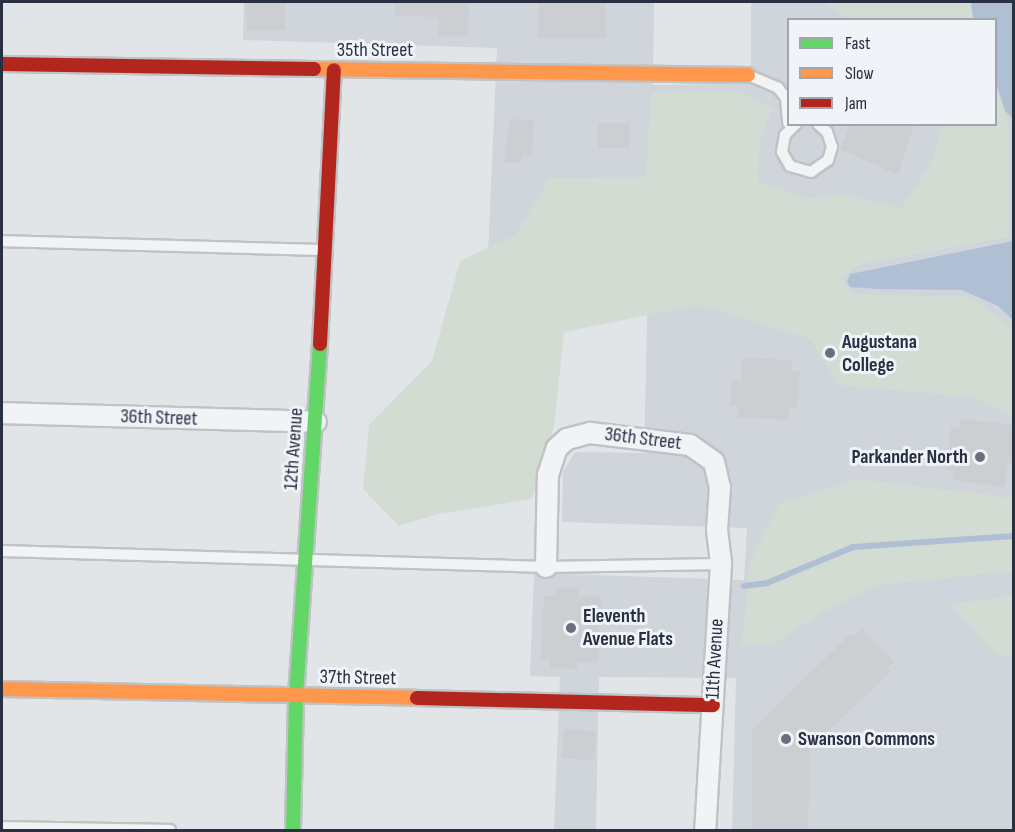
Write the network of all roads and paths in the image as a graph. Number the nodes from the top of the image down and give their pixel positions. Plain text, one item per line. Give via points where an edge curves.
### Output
1 (2, 64) edge
2 (334, 70) junction
3 (748, 75) joint
4 (787, 103) edge
5 (790, 126) edge
6 (820, 126) edge
7 (2, 241) edge
8 (325, 250) junction
9 (2, 413) edge
10 (316, 422) junction
11 (720, 487) joint
12 (2, 551) edge
13 (306, 557) junction
14 (721, 564) junction
15 (546, 567) junction
16 (2, 689) edge
17 (296, 696) junction
18 (713, 705) junction
19 (2, 827) edge
20 (170, 831) edge
21 (293, 831) edge
22 (705, 831) edge

1 - 2 street, 35th Street
2 - 3 street, 35th Street
2 - 8 street, 12th Avenue
3 - 4 lane via 778,88
5 - 6 lane via 782,143 784,159 799,171 811,172 828,160 832,147
7 - 8 lane
8 - 10 street, 12th Avenue
9 - 10 street, 36th Street
10 - 13 street, 12th Avenue
11 - 14 street, 11th Avenue via 717,530
11 - 15 street, 36th Street via 714,462 690,445 591,433 567,439 557,448 548,475
12 - 13 lane
13 - 15 lane
13 - 17 street, 12th Avenue
14 - 15 lane
14 - 18 street, 11th Avenue
16 - 17 street, 37th Street
17 - 18 street, 37th Street
17 - 21 street, 12th Avenue
18 - 22 street, 11th Avenue
19 - 20 lane

